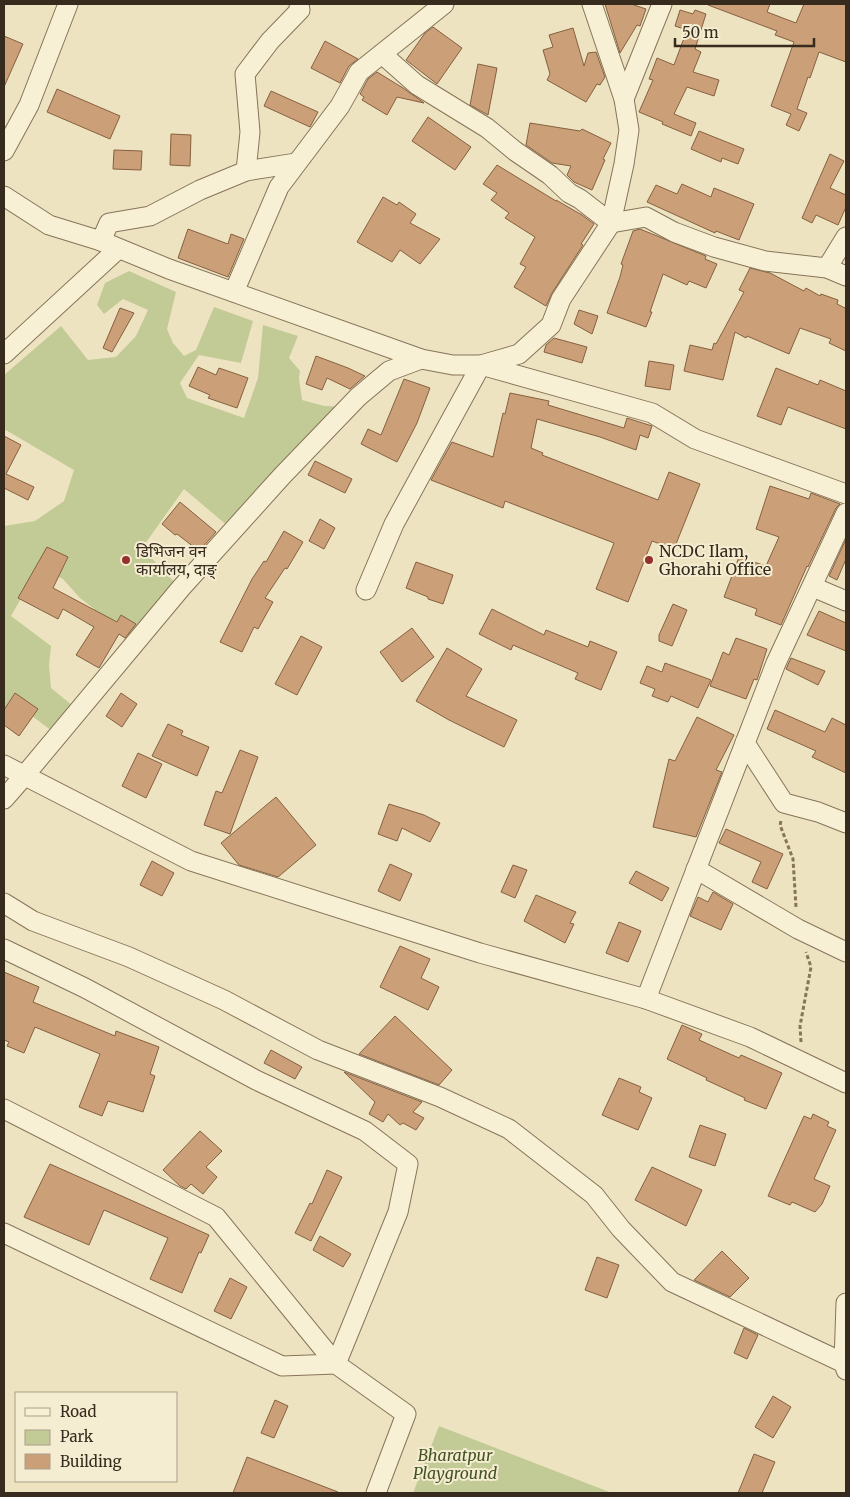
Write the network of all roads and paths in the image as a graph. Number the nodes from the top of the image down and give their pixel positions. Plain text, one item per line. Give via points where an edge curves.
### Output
1 (68, 4) edge
2 (299, 4) edge
3 (444, 4) edge
4 (592, 4) edge
5 (662, 4) edge
6 (382, 54) junction
7 (624, 99) junction
8 (4, 150) edge
9 (296, 163) junction
10 (246, 171) junction
11 (4, 196) edge
12 (611, 223) junction
13 (846, 237) edge
14 (110, 245) junction
15 (827, 268) junction
16 (846, 276) edge
17 (234, 292) junction
18 (4, 354) edge
19 (421, 359) junction
20 (481, 365) junction
21 (846, 494) edge
22 (846, 513) edge
23 (813, 587) junction
24 (366, 590) dead end
25 (846, 601) edge
26 (745, 744) junction
27 (4, 766) edge
28 (24, 776) junction
29 (4, 799) edge
30 (846, 823) edge
31 (696, 869) junction
32 (4, 903) edge
33 (4, 949) edge
34 (846, 952) edge
35 (646, 998) junction
36 (846, 1083) edge
37 (4, 1109) edge
38 (4, 1233) edge
39 (846, 1303) edge
40 (336, 1364) junction
41 (845, 1366) edge
42 (376, 1493) edge

1 - 8 street via 29,105
2 - 10 street via 300,10 270,41 246,74 250,132
3 - 6 street
4 - 7 street
5 - 7 street
6 - 9 street via 359,72 340,106
6 - 12 street via 418,85 487,128
7 - 12 street via 629,130
9 - 10 street
9 - 17 street via 279,187
10 - 14 street via 150,216 109,223
11 - 14 street via 49,225
12 - 15 street via 646,217 714,247 765,261
12 - 20 street via 561,299 551,325 519,354
13 - 15 street
14 - 17 street
14 - 18 street
15 - 16 street
17 - 19 street
19 - 20 street via 453,365
19 - 28 street via 389,371 358,397 282,476 181,588
20 - 21 street via 652,413 695,439
20 - 24 street via 394,524
22 - 23 street
23 - 25 street
23 - 26 street via 776,663
26 - 30 street via 784,803
26 - 31 street
27 - 28 street
28 - 29 street
28 - 35 street via 192,861 480,953
31 - 34 street via 798,930
31 - 35 street
32 - 41 street via 33,921 129,957 224,1000 318,1050 440,1097 509,1129 594,1195 672,1282
33 - 40 street via 85,988 256,1080 365,1131 408,1164 398,1212
35 - 36 street via 750,1037
37 - 40 street via 216,1217
38 - 40 street via 282,1366
39 - 41 street
40 - 42 street via 406,1414

